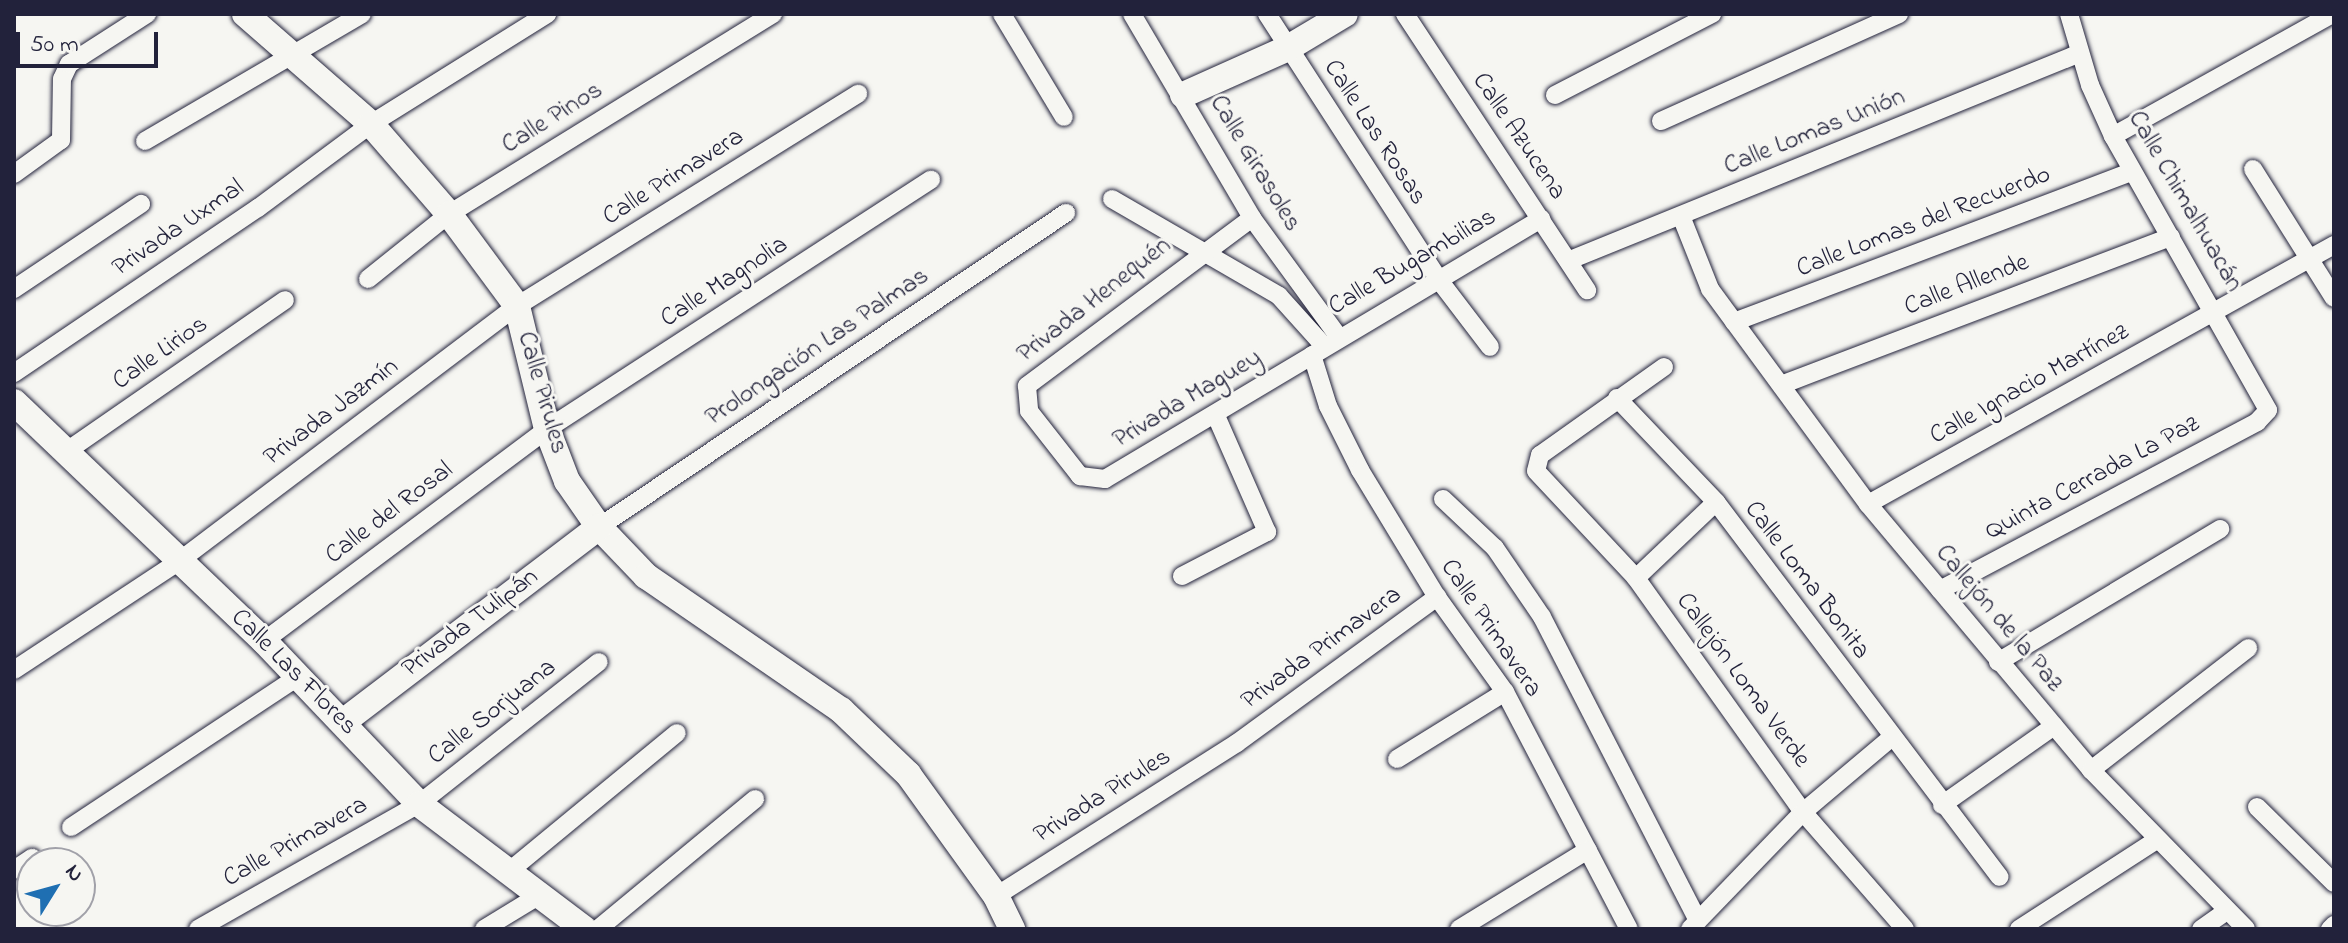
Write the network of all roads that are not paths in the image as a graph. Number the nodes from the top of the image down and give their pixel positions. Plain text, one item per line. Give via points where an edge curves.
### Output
1 (147, 14) edge
2 (245, 14) edge
3 (362, 14) edge
4 (547, 14) edge
5 (773, 14) edge
6 (1002, 14) edge
7 (1132, 14) edge
8 (1267, 14) edge
9 (1345, 14) edge
10 (1405, 14) edge
11 (1712, 14) edge
12 (1899, 14) edge
13 (2069, 14) edge
14 (2332, 14) edge
15 (1288, 48) junction
16 (2080, 53) junction
17 (293, 54) junction
18 (858, 94) dead end
19 (1183, 95) junction
20 (1555, 95) dead end
21 (1064, 117) dead end
22 (1661, 121) dead end
23 (371, 124) junction
24 (2113, 136) junction
25 (145, 141) dead end
26 (2253, 169) dead end
27 (2132, 172) junction
28 (14, 174) edge
29 (931, 180) dead end
30 (1112, 199) dead end
31 (141, 204) dead end
32 (1066, 213) dead end
33 (449, 214) junction
34 (1681, 216) junction
35 (1252, 218) junction
36 (1541, 219) junction
37 (2171, 237) junction
38 (2334, 245) edge
39 (1201, 252) junction
40 (1570, 260) junction
41 (2311, 261) junction
42 (368, 279) dead end
43 (1439, 280) junction
44 (14, 289) edge
45 (1587, 290) dead end
46 (2334, 298) edge
47 (285, 300) dead end
48 (517, 306) junction
49 (2216, 312) junction
50 (1734, 322) junction
51 (1325, 346) junction
52 (1490, 347) dead end
53 (1664, 367) dead end
54 (14, 373) edge
55 (1781, 385) junction
56 (1617, 398) junction
57 (14, 402) edge
58 (2268, 410) joint
59 (1216, 416) junction
60 (547, 429) junction
61 (67, 451) junction
62 (1088, 479) joint
63 (1443, 499) dead end
64 (1716, 502) junction
65 (1868, 504) junction
66 (599, 527) junction
67 (2220, 529) dead end
68 (178, 562) junction
69 (1182, 576) dead end
70 (1636, 578) junction
71 (1940, 590) junction
72 (1437, 597) junction
73 (264, 641) junction
74 (2248, 648) dead end
75 (599, 662) dead end
76 (1998, 662) junction
77 (14, 670) edge
78 (298, 677) junction
79 (1505, 692) junction
80 (343, 722) junction
81 (2054, 726) junction
82 (677, 733) dead end
83 (1891, 738) junction
84 (1237, 743) joint
85 (1397, 759) dead end
86 (2091, 770) junction
87 (755, 799) dead end
88 (419, 804) junction
89 (1942, 805) junction
90 (2257, 807) dead end
91 (1803, 812) junction
92 (71, 827) dead end
93 (2155, 841) junction
94 (1588, 850) junction
95 (507, 873) junction
96 (2000, 877) dead end
97 (2334, 883) edge
98 (538, 896) junction
99 (996, 896) junction
100 (2227, 911) junction
101 (1694, 924) edge
102 (198, 929) edge
103 (484, 929) edge
104 (584, 929) edge
105 (598, 929) edge
106 (1012, 929) edge
107 (1459, 929) edge
108 (1629, 929) edge
109 (1905, 929) edge
110 (2019, 929) edge
111 (2201, 929) edge
112 (2246, 929) edge

1 - 28 street via 69,64 62,79 63,131 56,148
2 - 17 main road, Calle Pirules
3 - 17 street
4 - 23 street, Privada Uxmal
5 - 33 street, Calle Pinos
6 - 21 street
7 - 19 street, Calle Girasoles
8 - 15 street, Calle Las Rosas
9 - 15 main road
10 - 36 street, Calle Azucena
11 - 20 street
12 - 22 street
13 - 16 street, Calle Chimalhuacán
14 - 24 street
15 - 19 main road
15 - 43 street, Calle Las Rosas
16 - 24 street, Calle Chimalhuacán
16 - 34 street, Calle Lomas Unión
17 - 23 main road, Calle Pirules
17 - 25 street
18 - 48 street, Calle Primavera
19 - 35 street, Calle Girasoles
23 - 33 main road, Calle Pirules
23 - 54 street, Privada Uxmal via 258,208
24 - 27 street, Calle Chimalhuacán
26 - 41 street
27 - 37 street, Calle Chimalhuacán
27 - 50 street, Calle Lomas del Recuerdo
29 - 60 street, Calle Magnolia
30 - 39 street
31 - 44 street
32 - 66 street, Prolongación Las Palmas
33 - 42 street, Calle Pinos
33 - 48 main road, Calle Pirules
34 - 40 street, Calle Lomas Unión
34 - 50 street, Callejón de la Paz via 1710,289
35 - 39 street, Privada Henequén
35 - 51 street, Calle Girasoles
36 - 40 street, Calle Azucena
36 - 43 street, Calle Bugambilias
37 - 49 street, Calle Chimalhuacán
37 - 55 street, Calle Allende
38 - 41 street, Calle Ignacio Martínez
39 - 51 street via 1279,296
39 - 62 street, Privada Henequén via 1031,380 1025,394 1029,411 1064,458
40 - 45 street, Calle Azucena
41 - 46 street
41 - 49 street, Calle Ignacio Martínez
43 - 51 street, Calle Bugambilias
43 - 52 street, Calle Las Rosas
47 - 61 street, Calle Lirios
48 - 60 main road, Calle Pirules
48 - 68 street, Privada Jazmín
49 - 58 street, Calle Chimalhuacán
49 - 65 street, Calle Ignacio Martínez
50 - 55 street, Callejón de la Paz
51 - 59 street, Privada Maguey
51 - 72 street, Calle Primavera via 1328,406
53 - 56 street
55 - 65 street, Callejón de la Paz
56 - 64 street, Calle Loma Bonita
56 - 70 street, Callejón Loma Verde via 1534,465
57 - 61 main road, Calle Las Flores
58 - 71 street, Quinta Cerrada La Paz via 2257,422
59 - 62 street, Privada Maguey via 1105,479
59 - 69 street via 1267,532
60 - 66 main road, Calle Pirules via 567,481
60 - 73 street, Calle del Rosal
61 - 68 main road, Calle Las Flores
63 - 101 street via 1495,548 1542,617
64 - 70 street
64 - 83 street, Calle Loma Bonita
65 - 71 street, Callejón de la Paz
66 - 80 main road, Privada Tulipán
66 - 99 main road, Calle Pirules via 646,576 841,710 908,774
67 - 76 street
68 - 73 main road, Calle Las Flores
68 - 77 street, Privada Jazmín
70 - 91 street, Callejón Loma Verde
71 - 76 street, Callejón de la Paz
72 - 79 street, Calle Primavera
72 - 84 street, Privada Primavera
73 - 78 main road, Calle Las Flores
74 - 86 street
75 - 88 street, Calle Sorjuana
76 - 81 street, Callejón de la Paz
78 - 80 main road, Calle Las Flores
78 - 92 street
79 - 85 street
79 - 94 street, Calle Primavera
80 - 88 main road, Calle Las Flores
81 - 86 street, Callejón de la Paz
81 - 89 street
82 - 95 street
83 - 89 street, Calle Loma Bonita
83 - 91 street
84 - 99 street, Privada Pirules
86 - 93 street, Callejón de la Paz
87 - 105 street
88 - 95 main road, Calle Las Flores
88 - 102 street, Calle Primavera
89 - 96 street, Calle Loma Bonita
90 - 97 street
91 - 101 street
91 - 109 street, Callejón Loma Verde
93 - 100 street, Callejón de la Paz
93 - 110 street
94 - 107 street
94 - 108 street, Calle Primavera
95 - 98 main road, Calle Las Flores
98 - 103 street
98 - 104 main road, Calle Las Flores
99 - 106 main road, Calle Pirules
100 - 111 street
100 - 112 street, Callejón de la Paz

